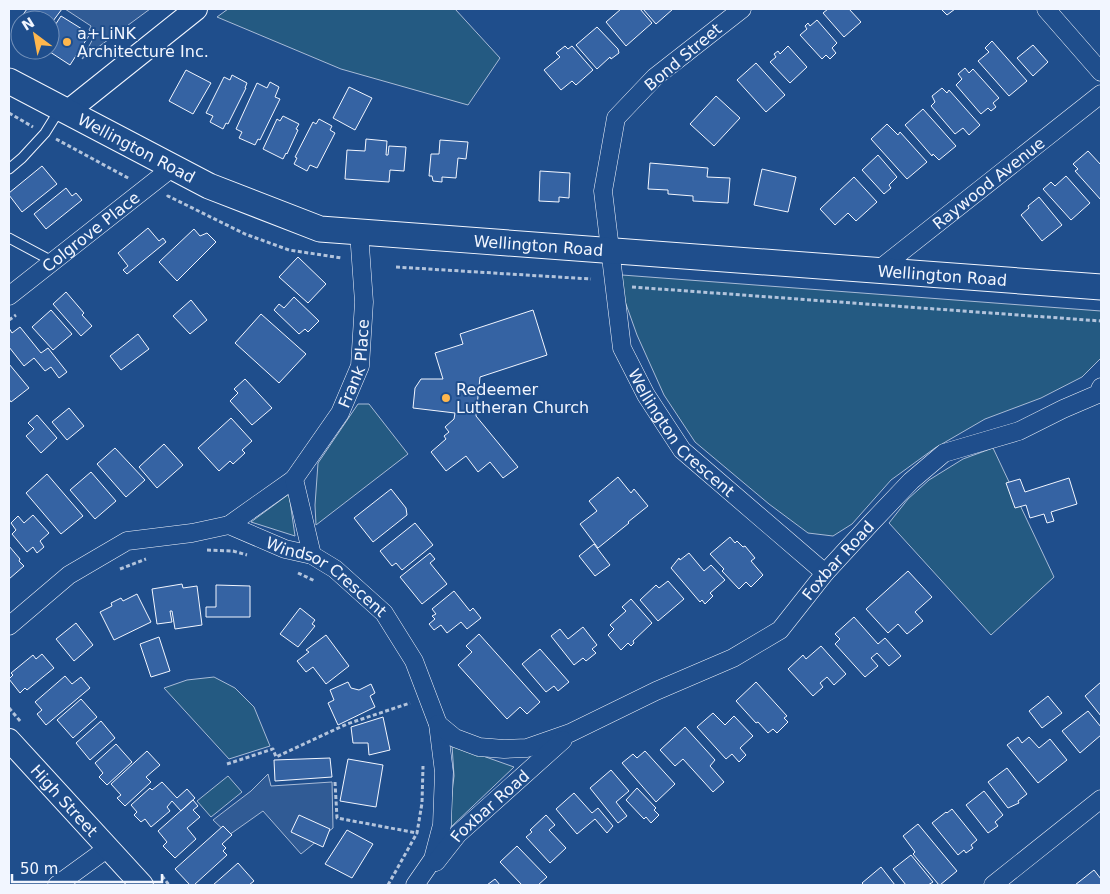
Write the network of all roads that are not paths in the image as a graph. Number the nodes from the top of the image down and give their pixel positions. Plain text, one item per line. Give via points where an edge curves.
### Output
1 (196, 9) edge
2 (742, 9) edge
3 (1046, 9) edge
4 (1101, 72) edge
5 (9, 81) edge
6 (1101, 94) edge
7 (64, 110) junction
8 (173, 167) junction
9 (9, 169) edge
10 (359, 232) junction
11 (9, 238) edge
12 (610, 251) junction
13 (52, 261) junction
14 (877, 271) junction
15 (1101, 287) edge
16 (9, 296) edge
17 (1101, 388) edge
18 (294, 479) junction
19 (229, 525) junction
20 (312, 555) junction
21 (825, 573) junction
22 (9, 626) edge
23 (438, 724) junction
24 (570, 733) junction
25 (9, 740) edge
26 (1101, 799) edge
27 (108, 848) junction
28 (57, 885) edge
29 (142, 885) edge
30 (416, 885) edge
31 (993, 885) edge

1 - 7 street
2 - 12 street, Bond Street via 655,77 616,118 603,191
3 - 4 street
5 - 7 main road, Wellington Road
6 - 14 street, Raywood Avenue
7 - 8 main road, Wellington Road
7 - 9 lane
8 - 10 main road, Wellington Road via 208,186 320,229
8 - 13 street, Colgrove Place
10 - 12 main road, Wellington Road
10 - 18 street, Frank Place via 364,302 360,366 340,413
11 - 13 lane
12 - 14 main road, Wellington Road
12 - 21 street, Wellington Crescent via 622,348 646,395 682,450
13 - 16 street, Colgrove Place
14 - 15 main road, Wellington Road
17 - 21 street, Foxbar Road via 1098,394 1019,431 944,454 911,481
18 - 19 street, Frank Place
18 - 20 street
19 - 20 street, Windsor Crescent via 285,549
19 - 22 street via 192,534 126,541 69,575
20 - 23 street, Windsor Crescent via 335,569 384,613 414,661
21 - 24 street, Foxbar Road via 780,630 732,658
23 - 24 street, Foxbar Road via 455,738 479,746 504,749 528,748
23 - 30 street, Windsor Crescent via 444,772 442,825 433,859
24 - 30 street, Foxbar Road via 458,834
25 - 27 street, High Street
26 - 31 street
27 - 28 street
27 - 29 street, High Street

